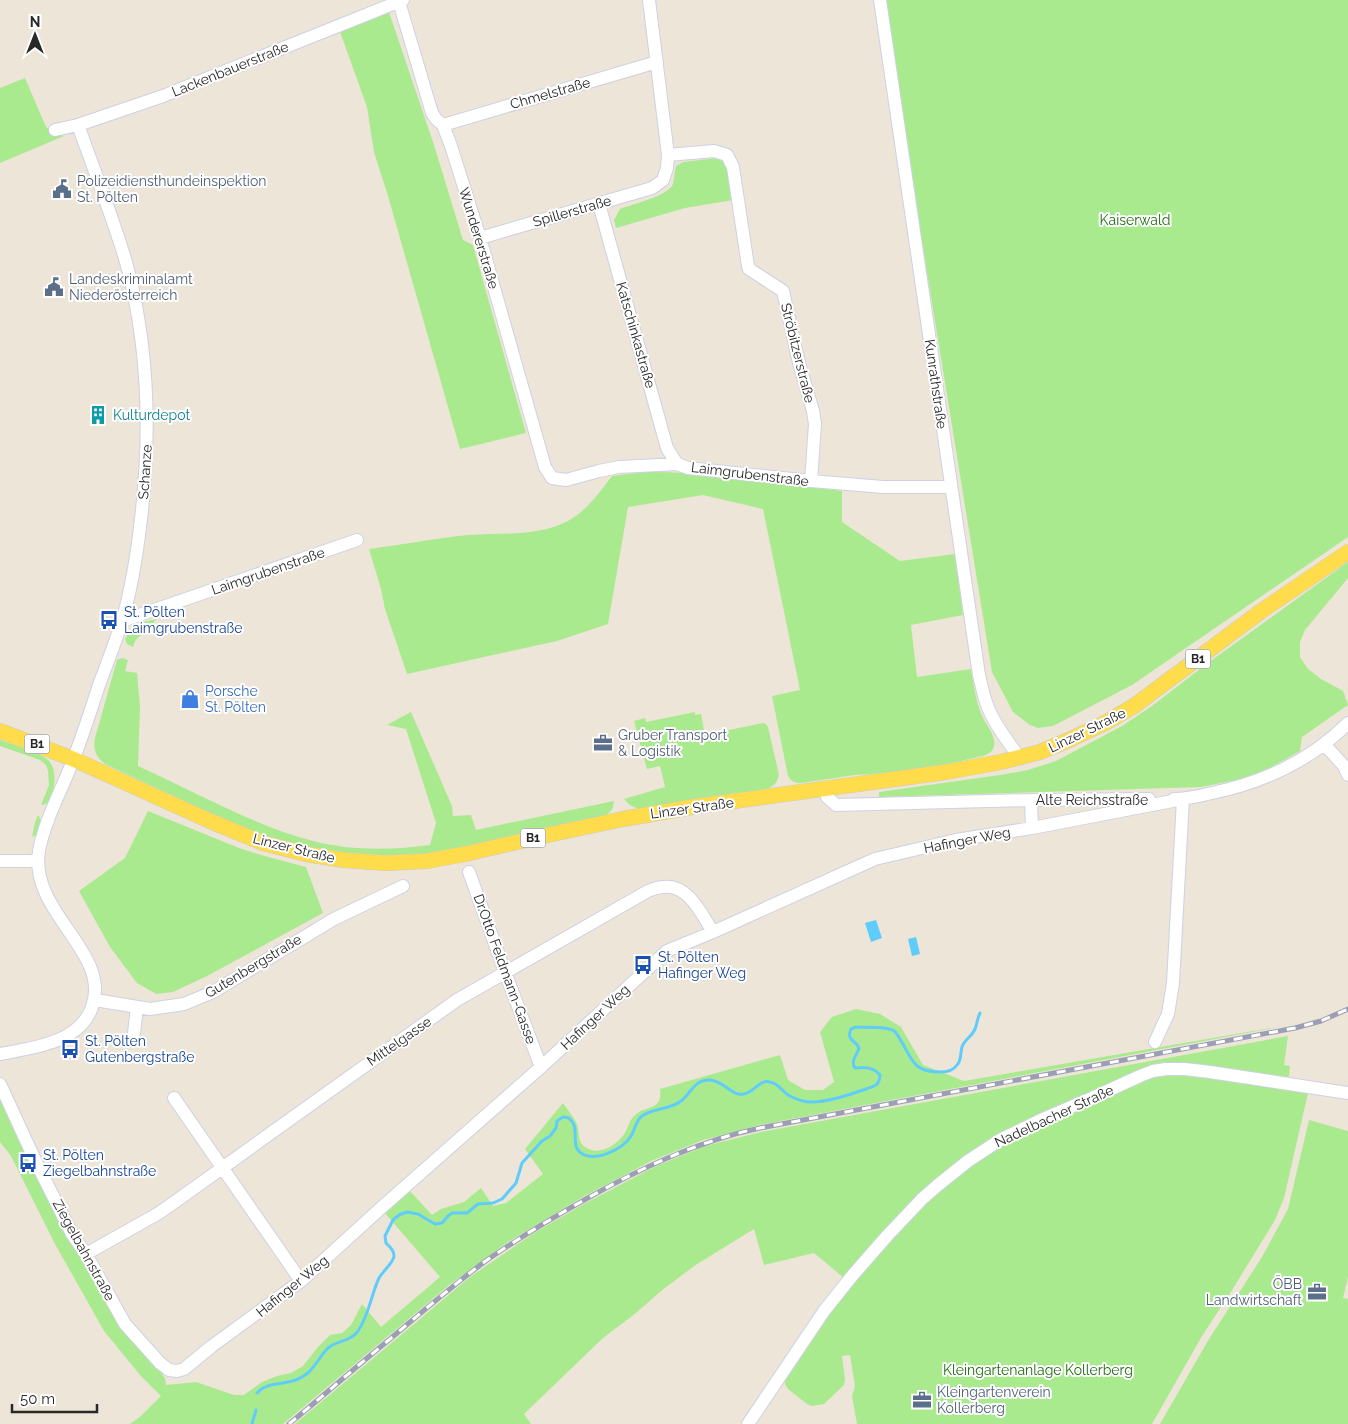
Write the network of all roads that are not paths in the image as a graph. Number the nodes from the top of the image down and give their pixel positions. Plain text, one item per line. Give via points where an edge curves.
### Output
1 (649, 0) edge
2 (880, 0) edge
3 (401, 1) edge
4 (657, 62) junction
5 (78, 125) junction
6 (443, 125) junction
7 (55, 130) dead end
8 (668, 155) junction
9 (599, 204) junction
10 (480, 238) junction
11 (676, 464) junction
12 (552, 478) joint
13 (811, 481) junction
14 (951, 487) junction
15 (357, 540) dead end
16 (1348, 552) edge
17 (122, 621) junction
18 (1348, 723) edge
19 (0, 731) edge
20 (1324, 744) junction
21 (1020, 758) junction
22 (73, 759) junction
23 (1348, 775) edge
24 (825, 790) junction
25 (1183, 799) junction
26 (1032, 800) junction
27 (1032, 828) junction
28 (0, 861) edge
29 (38, 861) junction
30 (470, 872) dead end
31 (403, 886) dead end
32 (713, 932) junction
33 (505, 972) junction
34 (95, 1000) junction
35 (137, 1008) junction
36 (134, 1033) dead end
37 (1155, 1042) dead end
38 (0, 1054) edge
39 (541, 1067) junction
40 (0, 1084) edge
41 (1348, 1093) edge
42 (174, 1098) dead end
43 (224, 1168) junction
44 (86, 1254) junction
45 (301, 1281) junction
46 (177, 1371) joint
47 (748, 1424) edge

1 - 4 street
2 - 14 street, Kunrathstraße
3 - 5 street, Lackenbauerstraße via 163,96
3 - 6 street, Wundererstraße via 432,112
4 - 6 street, Chmelstraße
4 - 8 street
5 - 7 street, Lackenbauerstraße
5 - 17 street, Schanze via 126,264 145,364 147,423 143,500 133,578
6 - 10 street, Wundererstraße
8 - 9 street, Spillerstraße via 663,180 652,188
8 - 13 street, Ströbitzerstraße via 714,151 727,155 733,167 748,266 783,291 813,411
9 - 10 street, Spillerstraße
9 - 11 street, Katschinkastraße via 668,448
10 - 12 street, Wundererstraße via 545,468
11 - 12 street, Laimgrubenstraße via 598,471 566,480
11 - 13 street, Laimgrubenstraße
13 - 14 street, Laimgrubenstraße via 883,487
14 - 21 street, Kunrathstraße via 983,694 990,712
15 - 17 street, Laimgrubenstraße
16 - 21 main road, Linzer Straße / B1 via 1260,612 1134,706 1070,740
17 - 22 street, Schanze
18 - 20 street, Alte Reichsstraße
19 - 22 main road, Linzer Straße / B1
20 - 23 street
20 - 25 street, Alte Reichsstraße via 1280,772 1254,783
21 - 24 main road, Linzer Straße / B1
22 - 24 main road, Linzer Straße / B1 via 263,843 323,858 365,862 448,858 624,819
22 - 29 street via 45,831
24 - 26 street, Alte Reichsstraße via 827,797 836,804
25 - 26 street, Alte Reichsstraße
25 - 27 street, Hafinger Weg
25 - 37 street via 1173,983 1168,1014
26 - 27 street
27 - 32 street, Hafinger Weg via 956,840 874,859
28 - 29 street
29 - 34 street via 42,887 48,900 90,966 96,988
30 - 33 street, Dr.Otto Feldmann-Gasse
31 - 35 street, Gutenbergstraße via 334,918 197,1000 168,1007
32 - 33 street, Mittelgasse via 689,897 678,888 664,886 648,891
32 - 39 street, Hafinger Weg via 667,951
33 - 39 street, Dr.Otto Feldmann-Gasse
33 - 43 street, Mittelgasse via 457,1000
34 - 35 street, Gutenbergstraße
34 - 38 street via 90,1014 74,1032 50,1042
35 - 36 street
39 - 45 street, Hafinger Weg
40 - 44 street, Ziegelbahnstraße via 72,1234
41 - 47 street, Nadelbacher Straße via 1210,1072 1166,1069 1140,1076 1020,1130 968,1161 909,1212 836,1296
42 - 43 street
43 - 44 street, Mittelgasse via 159,1213
43 - 45 street
44 - 46 street, Ziegelbahnstraße via 125,1324 160,1363 169,1370
45 - 46 street, Hafinger Weg

